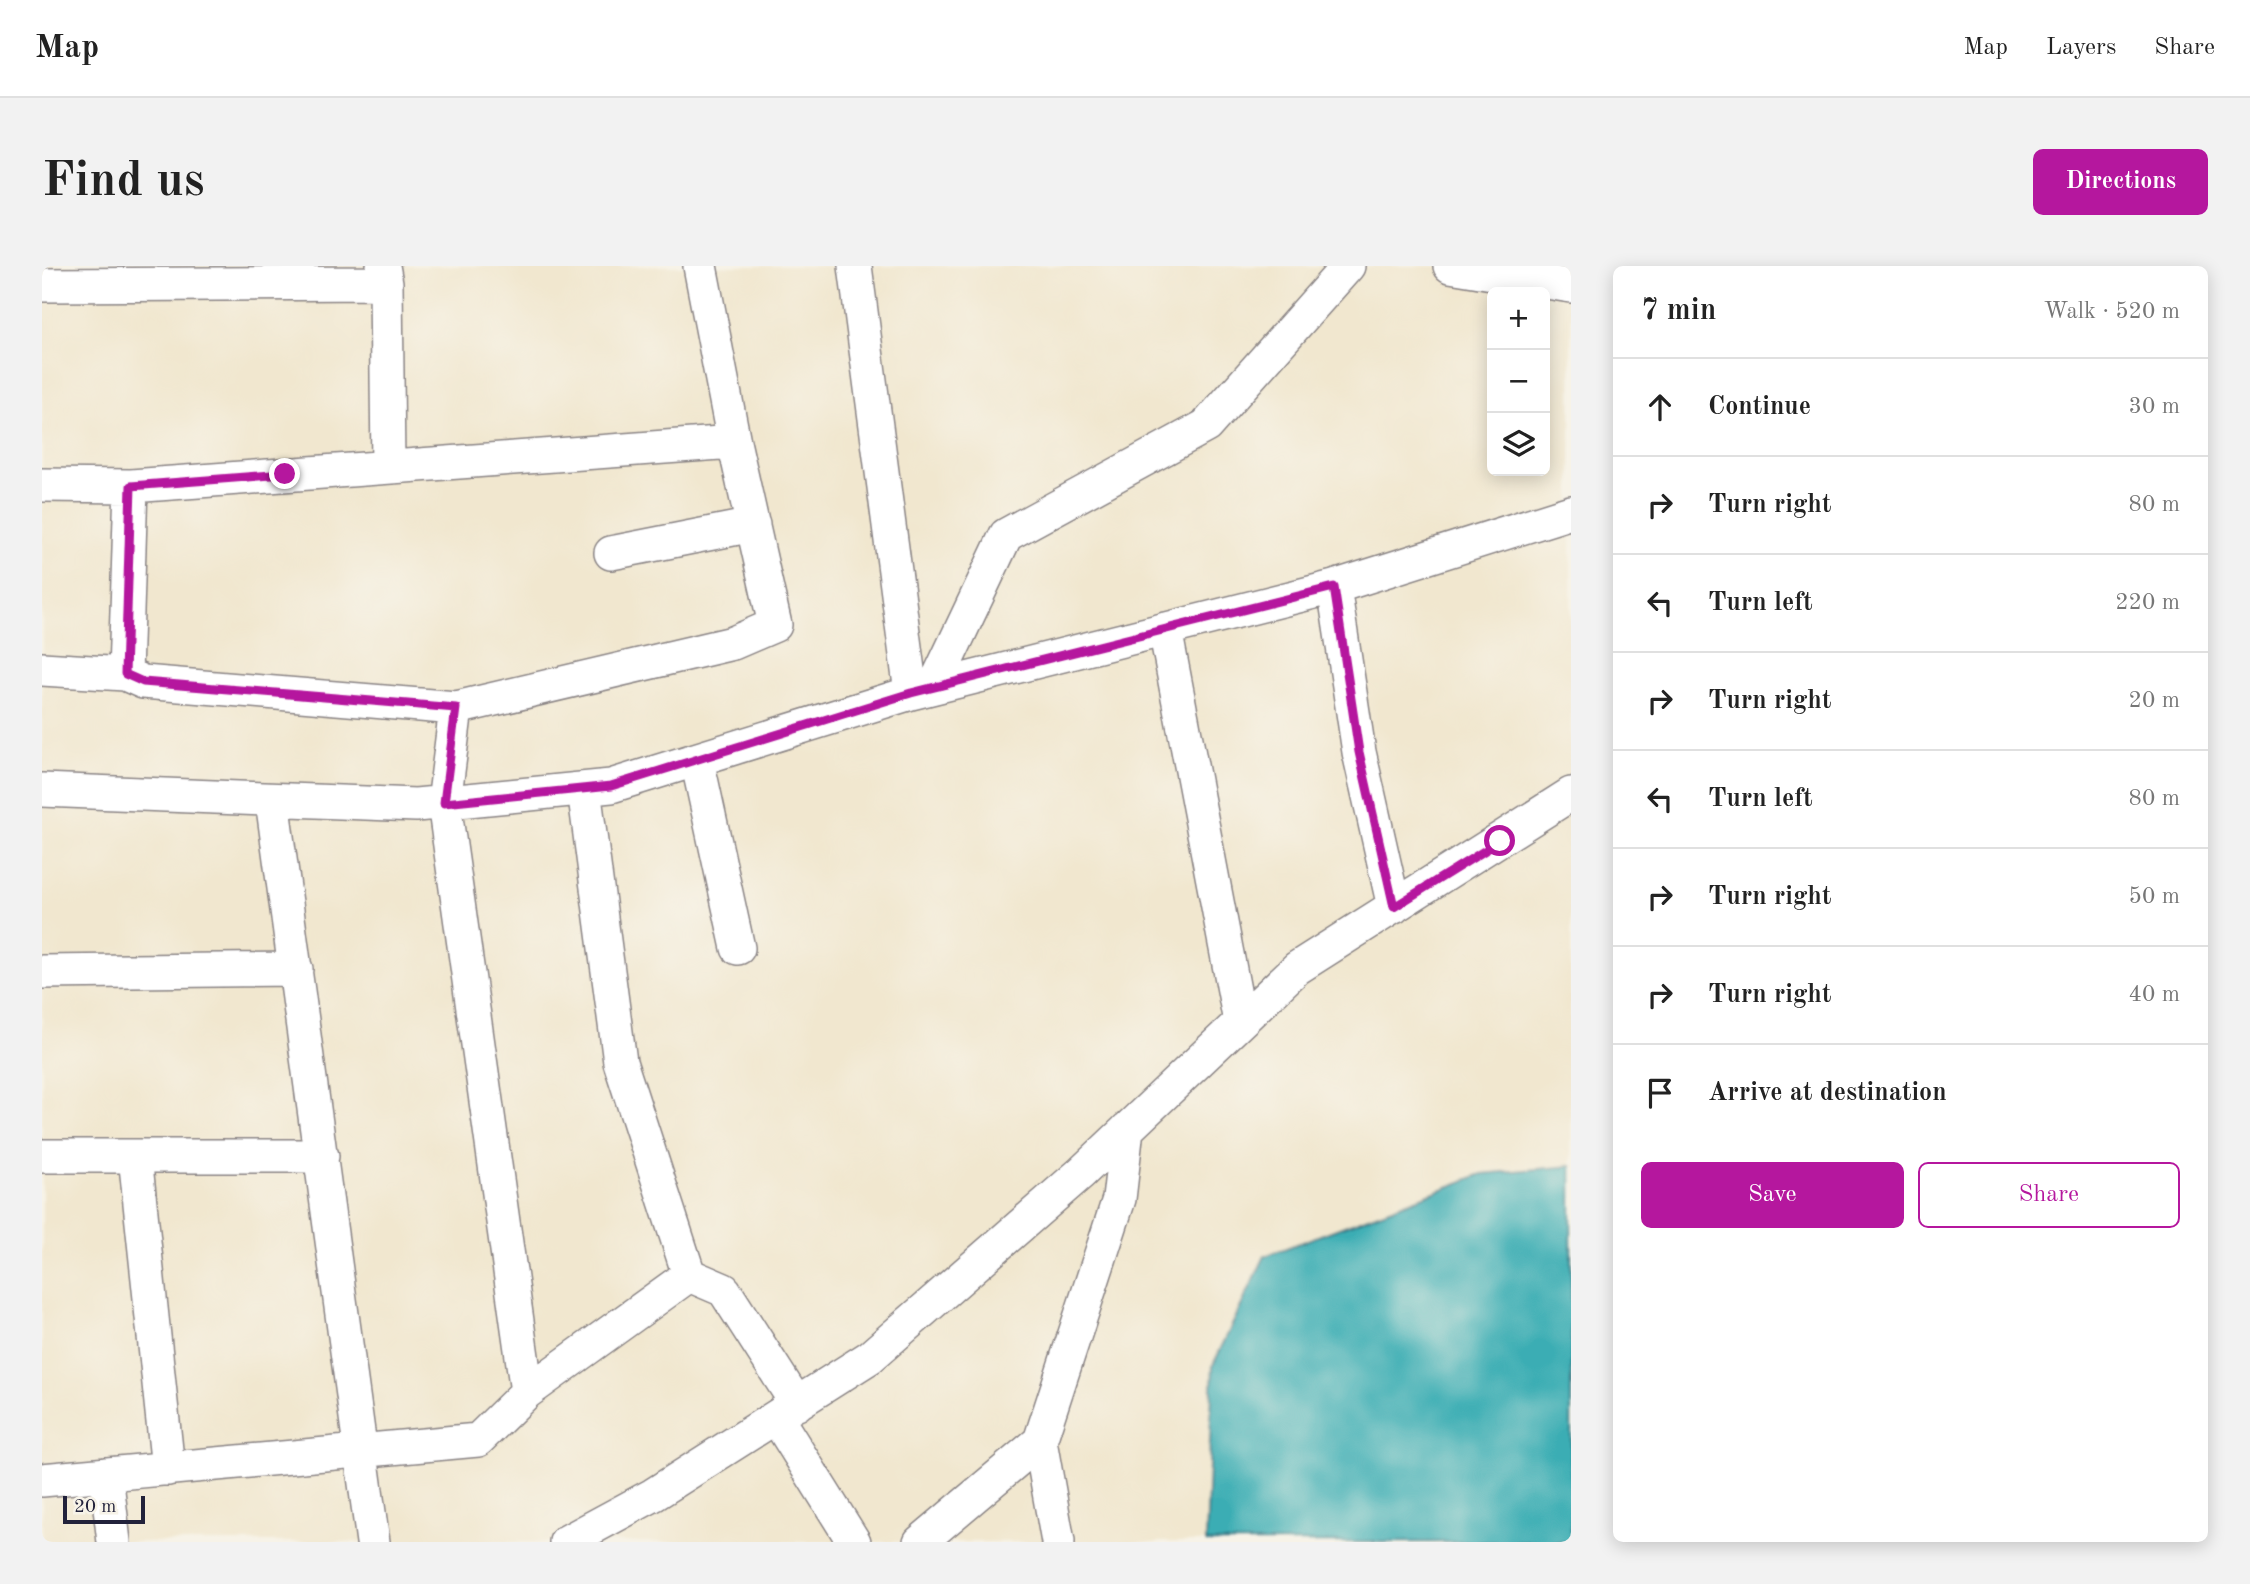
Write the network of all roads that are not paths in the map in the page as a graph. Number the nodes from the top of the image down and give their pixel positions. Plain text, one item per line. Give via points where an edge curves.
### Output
1 (700, 266) edge
2 (855, 266) edge
3 (1348, 266) edge
4 (1450, 266) edge
5 (384, 274) edge
6 (42, 285) edge
7 (1571, 286) edge
8 (734, 442) junction
9 (388, 467) junction
10 (42, 485) edge
11 (131, 486) junction
12 (1571, 512) edge
13 (753, 525) junction
14 (611, 553) dead end
15 (1334, 587) junction
16 (1165, 629) junction
17 (42, 669) edge
18 (125, 674) junction
19 (923, 690) junction
20 (456, 708) junction
21 (696, 760) junction
22 (584, 789) junction
23 (42, 790) edge
24 (1571, 794) edge
25 (272, 800) junction
26 (444, 803) junction
27 (1394, 907) junction
28 (738, 948) dead end
29 (296, 969) junction
30 (42, 972) edge
31 (1240, 1022) junction
32 (1127, 1129) junction
33 (42, 1156) edge
34 (135, 1156) junction
35 (321, 1156) junction
36 (689, 1275) junction
37 (527, 1392) junction
38 (787, 1410) junction
39 (1040, 1441) junction
40 (361, 1451) junction
41 (168, 1469) junction
42 (106, 1474) junction
43 (42, 1480) edge
44 (114, 1542) edge
45 (373, 1542) edge
46 (566, 1542) edge
47 (854, 1542) edge
48 (920, 1542) edge
49 (1058, 1542) edge

1 - 8 street
2 - 19 street
3 - 19 street via 1206,426 1006,535
4 - 7 street
5 - 6 street
5 - 9 street
8 - 9 street
8 - 13 street
9 - 11 street
10 - 11 street
11 - 18 street
12 - 15 street
13 - 14 street
13 - 20 street via 775,625 733,643
15 - 16 street
15 - 27 street via 1359,752
16 - 19 street
16 - 31 street
17 - 18 street
18 - 20 street via 143,682
19 - 21 street
20 - 26 street
21 - 22 street via 611,786
21 - 28 street
22 - 26 street
22 - 36 street via 620,1062
23 - 25 street
24 - 27 street
25 - 26 street
25 - 29 street
26 - 37 street
27 - 31 street via 1297,968
29 - 30 street
29 - 35 street
31 - 32 street
32 - 38 street via 870,1357
32 - 39 street via 1119,1199
33 - 34 street
34 - 35 street
34 - 41 street
35 - 40 street
36 - 37 street
36 - 38 street via 724,1290
37 - 40 street via 478,1440
38 - 46 street via 653,1495
38 - 47 street
39 - 48 street
39 - 49 street
40 - 41 street
40 - 45 street
41 - 42 street
42 - 43 street
42 - 44 street

